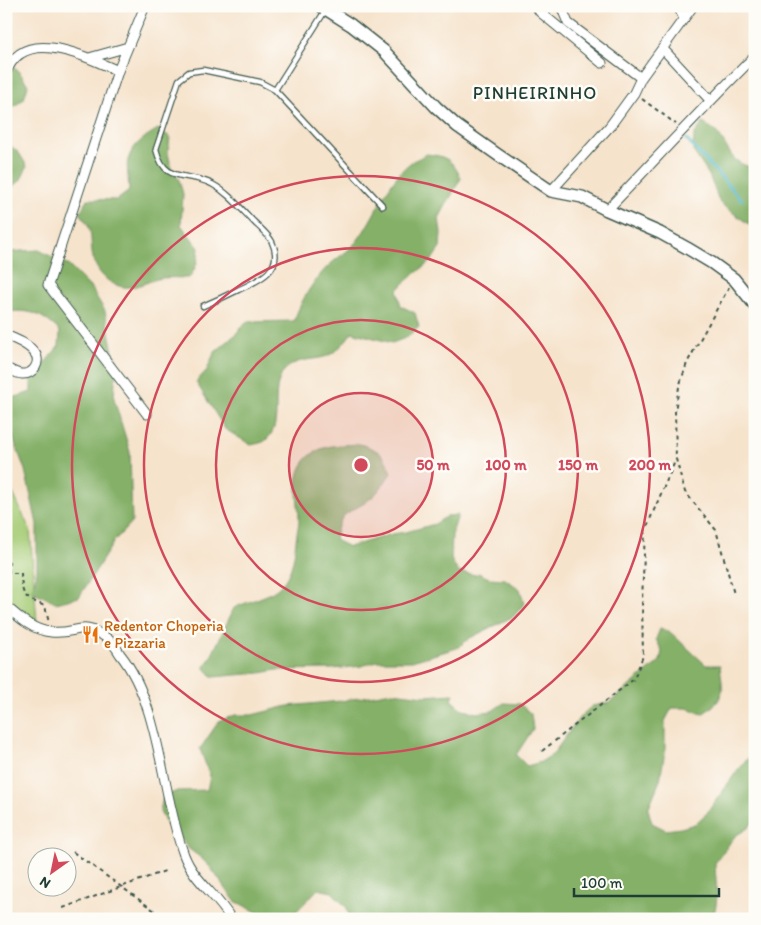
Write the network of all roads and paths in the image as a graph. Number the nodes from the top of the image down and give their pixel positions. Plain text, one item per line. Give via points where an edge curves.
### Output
1 (145, 6) edge
2 (536, 6) edge
3 (560, 6) edge
4 (678, 6) edge
5 (692, 6) edge
6 (324, 8) edge
7 (684, 19) junction
8 (128, 46) junction
9 (663, 49) junction
10 (755, 56) edge
11 (89, 58) junction
12 (602, 62) dead end
13 (118, 71) junction
14 (6, 73) edge
15 (641, 78) junction
16 (275, 90) junction
17 (634, 93) junction
18 (710, 100) junction
19 (684, 130) junction
20 (551, 191) junction
21 (383, 206) dead end
22 (606, 210) junction
23 (734, 279) junction
24 (755, 305) edge
25 (203, 306) dead end
26 (6, 335) edge
27 (6, 368) edge
28 (147, 414) dead end
29 (676, 459) junction
30 (9, 561) dead end
31 (734, 594) dead end
32 (6, 606) edge
33 (51, 632) junction
34 (542, 751) dead end
35 (78, 856) edge
36 (165, 871) dead end
37 (122, 887) junction
38 (64, 908) dead end
39 (166, 919) edge
40 (231, 919) edge

1 - 8 street
2 - 12 street
3 - 15 street via 568,23
4 - 7 street
5 - 7 street
6 - 16 lane
6 - 20 street via 384,50 436,107 458,126
7 - 9 street
8 - 11 street
8 - 13 street
9 - 15 street
9 - 18 street
10 - 18 street
11 - 13 street
11 - 14 street via 47,47 26,49 10,62
13 - 28 street via 48,285
15 - 17 street
16 - 21 lane
16 - 25 lane via 260,82 203,70 189,72 179,80 156,149 158,160 178,176 212,184 226,194 272,241 275,255 269,273 260,280
17 - 19 path
17 - 20 street via 610,126
18 - 19 street
19 - 22 street
20 - 22 street via 582,197
22 - 23 street via 667,237
23 - 24 street
23 - 29 path via 687,363 675,411
26 - 27 street via 28,346 38,360 36,367 22,374
29 - 31 path via 685,492 716,530
29 - 34 path via 644,531 643,656 634,679
30 - 33 path via 9,573 22,573 22,591 29,600 45,606
32 - 33 street via 32,626
33 - 40 street via 90,628 110,640 126,661 139,684 152,724 184,854 195,876
35 - 37 path
36 - 37 path
37 - 38 path
37 - 39 path

